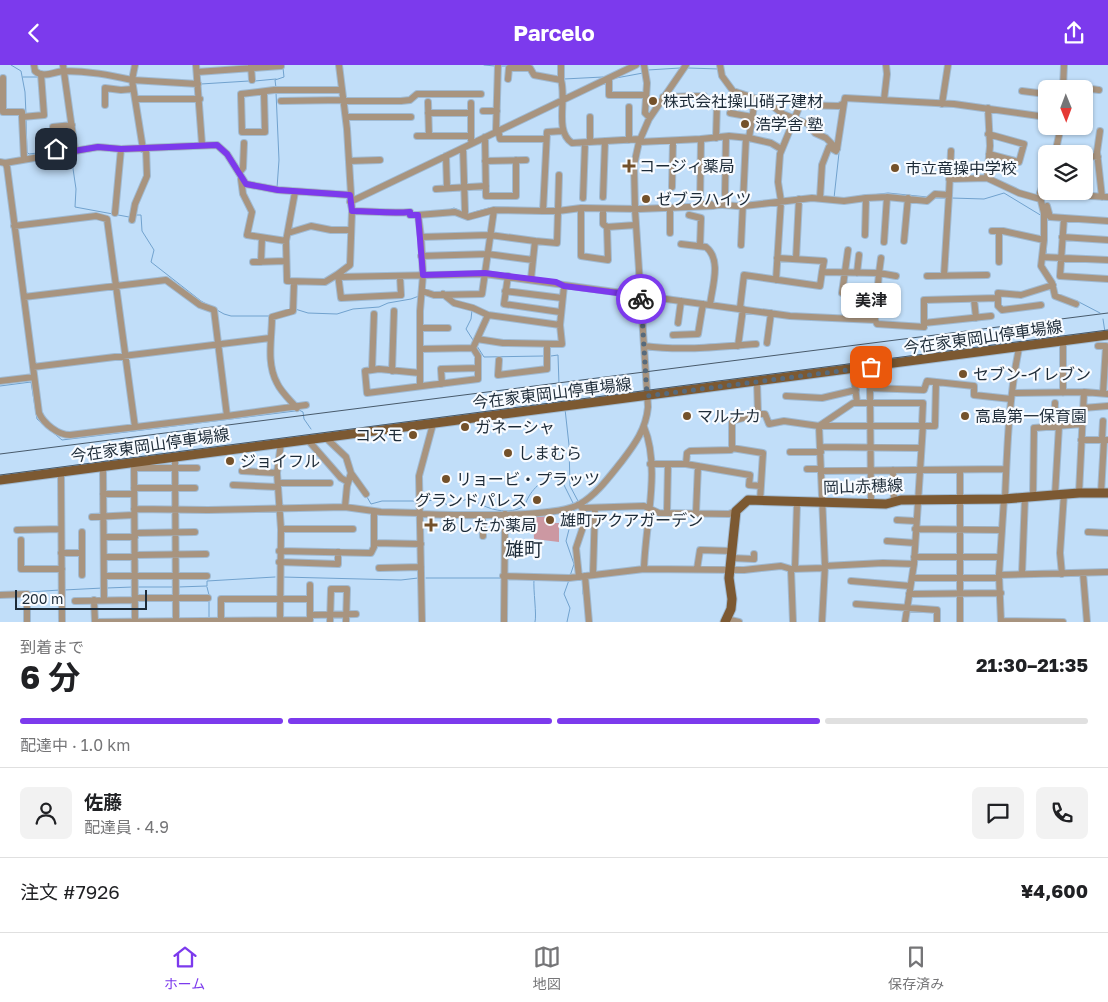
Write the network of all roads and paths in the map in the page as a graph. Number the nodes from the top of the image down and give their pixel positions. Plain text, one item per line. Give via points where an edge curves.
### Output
1 (34, 65) edge
2 (134, 65) edge
3 (339, 65) edge
4 (561, 65) edge
5 (636, 65) edge
6 (644, 65) edge
7 (686, 65) edge
8 (720, 65) edge
9 (886, 65) edge
10 (948, 65) edge
11 (1064, 65) edge
12 (281, 66) dead end
13 (498, 66) edge
14 (251, 67) edge
15 (196, 69) edge
16 (64, 71) edge
17 (41, 76) junction
18 (609, 78) junction
19 (508, 79) dead end
20 (561, 79) junction
21 (132, 80) junction
22 (252, 80) dead end
23 (1065, 80) edge
24 (2, 81) edge
25 (198, 84) junction
26 (134, 89) junction
27 (1093, 89) edge
28 (342, 90) junction
29 (1099, 90) dead end
30 (1022, 91) dead end
31 (264, 93) junction
32 (1038, 93) edge
33 (481, 94) dead end
34 (646, 95) junction
35 (704, 96) dead end
36 (663, 97) junction
37 (136, 99) junction
38 (200, 99) junction
39 (343, 100) junction
40 (564, 100) junction
41 (755, 100) junction
42 (884, 100) junction
43 (280, 101) dead end
44 (428, 102) dead end
45 (471, 103) dead end
46 (844, 103) junction
47 (722, 104) dead end
48 (942, 104) junction
49 (104, 105) dead end
50 (629, 107) dead end
51 (988, 108) junction
52 (483, 111) dead end
53 (497, 111) junction
54 (428, 113) junction
55 (471, 113) junction
56 (730, 113) dead end
57 (1038, 116) edge
58 (25, 117) junction
59 (346, 117) junction
60 (411, 117) dead end
61 (590, 117) dead end
62 (649, 117) junction
63 (752, 117) junction
64 (795, 119) junction
65 (72, 125) junction
66 (497, 131) junction
67 (562, 131) junction
68 (1100, 131) dead end
69 (988, 134) junction
70 (417, 136) dead end
71 (428, 136) junction
72 (471, 136) junction
73 (485, 137) junction
74 (726, 137) junction
75 (716, 138) junction
76 (748, 138) junction
77 (546, 139) junction
78 (701, 139) junction
79 (629, 140) junction
80 (605, 141) junction
81 (640, 141) junction
82 (673, 141) junction
83 (588, 142) junction
84 (244, 143) dead end
85 (202, 144) junction
86 (471, 144) junction
87 (463, 148) junction
88 (75, 149) junction
89 (121, 149) junction
90 (144, 149) junction
91 (781, 149) junction
92 (837, 149) junction
93 (56, 151) junction
94 (951, 151) dead end
95 (989, 154) junction
96 (446, 156) junction
97 (1093, 156) edge
98 (1098, 157) junction
99 (24, 159) junction
100 (380, 160) dead end
101 (516, 160) junction
102 (526, 160) dead end
103 (349, 161) junction
104 (485, 161) junction
105 (2, 162) edge
106 (559, 175) dead end
107 (240, 176) junction
108 (987, 178) junction
109 (949, 179) junction
110 (486, 186) junction
111 (465, 187) junction
112 (672, 187) dead end
113 (436, 189) dead end
114 (447, 189) junction
115 (295, 193) junction
116 (725, 194) dead end
117 (1038, 195) edge
118 (821, 196) junction
119 (603, 197) dead end
120 (887, 197) junction
121 (949, 197) junction
122 (1105, 197) edge
123 (350, 198) junction
124 (583, 198) dead end
125 (866, 198) junction
126 (908, 198) junction
127 (799, 199) junction
128 (781, 200) junction
129 (1042, 200) edge
130 (744, 205) junction
131 (713, 206) junction
132 (1047, 206) dead end
133 (581, 208) junction
134 (543, 209) junction
135 (558, 209) junction
136 (603, 209) junction
137 (635, 209) junction
138 (670, 209) junction
139 (494, 210) junction
140 (352, 212) junction
141 (465, 212) dead end
142 (115, 213) dead end
143 (414, 215) junction
144 (689, 215) dead end
145 (1064, 218) junction
146 (132, 220) dead end
147 (1108, 221) edge
148 (636, 225) junction
149 (14, 226) junction
150 (607, 227) junction
151 (350, 230) junction
152 (288, 233) junction
153 (670, 233) dead end
154 (490, 235) junction
155 (865, 235) dead end
156 (421, 237) junction
157 (1062, 237) junction
158 (262, 238) junction
159 (1044, 240) junction
160 (1108, 240) edge
161 (286, 241) junction
162 (535, 241) junction
163 (904, 241) dead end
164 (884, 242) dead end
165 (681, 244) dead end
166 (742, 245) dead end
167 (700, 246) junction
168 (848, 250) dead end
169 (488, 254) junction
170 (859, 255) dead end
171 (421, 256) junction
172 (881, 257) dead end
173 (1044, 257) junction
174 (777, 258) junction
175 (1061, 258) junction
176 (796, 259) junction
177 (533, 260) junction
178 (1108, 260) edge
179 (286, 261) junction
180 (253, 262) dead end
181 (261, 262) junction
182 (999, 262) dead end
183 (822, 272) junction
184 (485, 273) junction
185 (844, 273) junction
186 (857, 273) junction
187 (879, 273) junction
188 (423, 275) junction
189 (944, 275) junction
190 (987, 275) dead end
191 (338, 276) junction
192 (400, 276) junction
193 (508, 276) junction
194 (896, 276) dead end
195 (927, 276) dead end
196 (531, 279) junction
197 (776, 279) junction
198 (1108, 279) edge
199 (294, 283) junction
200 (1053, 285) junction
201 (117, 286) junction
202 (564, 286) junction
203 (506, 291) junction
204 (842, 293) dead end
205 (1024, 293) junction
206 (422, 294) junction
207 (444, 294) junction
208 (641, 296) junction
209 (24, 297) junction
210 (562, 298) junction
211 (998, 298) junction
212 (974, 299) junction
213 (681, 301) junction
214 (706, 304) junction
215 (1076, 304) dead end
216 (1042, 305) dead end
217 (1026, 307) junction
218 (741, 309) junction
219 (394, 311) dead end
220 (560, 312) junction
221 (771, 313) junction
222 (374, 314) dead end
223 (488, 315) junction
224 (990, 317) dead end
225 (976, 318) junction
226 (875, 320) junction
227 (678, 323) dead end
228 (924, 323) junction
229 (560, 325) junction
230 (420, 328) junction
231 (448, 329) dead end
232 (673, 335) dead end
233 (1108, 335) edge
234 (270, 338) junction
235 (1063, 341) junction
236 (475, 343) junction
237 (767, 343) dead end
238 (547, 344) junction
239 (756, 344) dead end
240 (218, 345) junction
241 (644, 346) junction
242 (738, 346) junction
243 (1098, 346) dead end
244 (1019, 348) junction
245 (420, 349) junction
246 (126, 357) junction
247 (499, 360) dead end
248 (33, 367) junction
249 (478, 368) junction
250 (853, 369) junction
251 (372, 370) junction
252 (392, 371) junction
253 (420, 373) junction
254 (34, 377) junction
255 (0, 381) edge
256 (757, 382) junction
257 (936, 382) junction
258 (420, 385) junction
259 (442, 385) junction
260 (856, 391) junction
261 (1084, 392) junction
262 (1063, 393) junction
263 (1106, 393) edge
264 (647, 396) junction
265 (1012, 396) junction
266 (786, 397) dead end
267 (857, 403) junction
268 (870, 403) junction
269 (1055, 403) dead end
270 (306, 405) dead end
271 (1108, 406) edge
272 (297, 408) junction
273 (1083, 408) junction
274 (758, 414) junction
275 (227, 416) junction
276 (1103, 421) dead end
277 (432, 424) junction
278 (1082, 424) junction
279 (870, 425) junction
280 (922, 425) junction
281 (820, 426) junction
282 (1057, 426) junction
283 (135, 427) junction
284 (644, 427) junction
285 (325, 437) junction
286 (307, 439) junction
287 (1081, 440) junction
288 (1105, 440) edge
289 (280, 443) junction
290 (870, 447) junction
291 (732, 448) junction
292 (921, 448) junction
293 (820, 449) junction
294 (790, 452) dead end
295 (175, 457) junction
296 (650, 464) junction
297 (668, 464) junction
298 (686, 464) junction
299 (134, 465) junction
300 (698, 466) junction
301 (103, 467) junction
302 (175, 468) junction
303 (197, 468) dead end
304 (807, 469) dead end
305 (960, 469) junction
306 (1006, 469) junction
307 (821, 470) junction
308 (870, 470) junction
309 (894, 470) junction
310 (918, 470) junction
311 (242, 471) dead end
312 (61, 472) junction
313 (277, 473) junction
314 (351, 474) junction
315 (0, 480) edge
316 (348, 482) junction
317 (330, 483) dead end
318 (233, 485) dead end
319 (278, 485) junction
320 (761, 486) junction
321 (175, 488) junction
322 (195, 489) dead end
323 (134, 491) junction
324 (1079, 493) junction
325 (1105, 493) edge
326 (103, 494) junction
327 (366, 494) dead end
328 (1059, 495) junction
329 (1029, 497) junction
330 (916, 499) junction
331 (960, 499) junction
332 (1004, 499) junction
333 (760, 501) junction
334 (823, 502) junction
335 (894, 502) junction
336 (797, 503) junction
337 (871, 503) junction
338 (580, 506) junction
339 (344, 507) junction
340 (279, 508) junction
341 (595, 508) junction
342 (649, 509) junction
343 (175, 510) junction
344 (374, 511) junction
345 (736, 511) junction
346 (134, 512) junction
347 (505, 513) junction
348 (667, 513) junction
349 (696, 513) junction
350 (420, 514) junction
351 (104, 515) junction
352 (482, 515) junction
353 (92, 517) dead end
354 (897, 520) dead end
355 (915, 521) junction
356 (61, 529) junction
357 (281, 529) junction
358 (353, 529) dead end
359 (915, 529) junction
360 (960, 529) junction
361 (17, 530) dead end
362 (1001, 530) junction
363 (176, 532) junction
364 (195, 532) dead end
365 (1088, 532) dead end
366 (82, 533) dead end
367 (1108, 533) edge
368 (134, 535) junction
369 (483, 536) dead end
370 (104, 537) junction
371 (21, 540) dead end
372 (886, 541) dead end
373 (374, 543) junction
374 (915, 543) junction
375 (421, 544) junction
376 (279, 551) junction
377 (62, 553) junction
378 (82, 553) junction
379 (338, 553) junction
380 (206, 554) dead end
381 (732, 554) junction
382 (754, 554) dead end
383 (176, 555) junction
384 (135, 556) junction
385 (104, 557) junction
386 (960, 557) junction
387 (1000, 557) junction
388 (914, 561) junction
389 (279, 562) junction
390 (421, 567) junction
391 (825, 567) junction
392 (379, 568) dead end
393 (793, 568) junction
394 (62, 569) junction
395 (644, 569) junction
396 (697, 569) junction
397 (730, 569) junction
398 (1108, 572) edge
399 (1083, 573) junction
400 (594, 574) junction
401 (1022, 574) junction
402 (1062, 574) junction
403 (82, 575) dead end
404 (176, 575) junction
405 (135, 576) junction
406 (207, 576) dead end
407 (582, 576) junction
408 (104, 577) junction
409 (999, 577) junction
410 (503, 578) junction
411 (912, 578) junction
412 (960, 578) junction
413 (852, 581) dead end
414 (310, 585) dead end
415 (910, 586) junction
416 (1001, 593) junction
417 (909, 594) junction
418 (960, 594) junction
419 (0, 595) edge
420 (176, 598) junction
421 (208, 598) dead end
422 (135, 599) junction
423 (280, 599) junction
424 (310, 599) junction
425 (104, 600) junction
426 (75, 601) dead end
427 (94, 601) junction
428 (856, 604) dead end
429 (907, 607) junction
430 (330, 614) junction
431 (346, 614) junction
432 (356, 614) dead end
433 (310, 619) edge
434 (725, 620) edge
435 (176, 621) edge
436 (221, 621) edge
437 (280, 621) edge
438 (27, 622) edge
439 (62, 622) edge
440 (95, 622) edge
441 (135, 622) edge
442 (330, 622) edge
443 (346, 622) edge
444 (422, 622) edge
445 (504, 622) edge
446 (589, 622) edge
447 (739, 622) edge
448 (793, 622) edge
449 (822, 622) edge
450 (905, 622) edge
451 (937, 622) edge
452 (960, 622) edge
453 (1001, 622) edge
454 (1063, 622) edge
455 (1087, 622) edge

1 - 17 street
2 - 21 street
3 - 28 street
4 - 20 street
5 - 18 street
6 - 34 street
7 - 36 street
8 - 41 street via 722,76 733,91
9 - 42 street
10 - 48 street
11 - 23 street
12 - 14 street
13 - 53 street
14 - 15 street
14 - 22 street
15 - 25 street
16 - 17 street
16 - 21 street via 92,71
16 - 65 street
17 - 58 street via 44,115
18 - 34 street via 609,95
18 - 40 street
19 - 20 street via 509,67 530,68 534,75
20 - 40 street
21 - 25 street
21 - 26 street
24 - 58 street via 3,112 22,112
25 - 38 street
26 - 37 street
26 - 49 street via 104,88
27 - 29 street
28 - 31 street via 276,90
28 - 39 street
30 - 32 street
31 - 31 street via 241,94 242,132 265,132
33 - 39 street via 416,94 410,100 401,101
34 - 62 street via 645,113
35 - 36 street
36 - 62 street
37 - 38 street
37 - 90 street
38 - 85 street
39 - 43 street
39 - 59 street
40 - 66 street
40 - 67 street
41 - 63 street
41 - 64 street via 767,102
42 - 46 street via 845,98
42 - 48 street
44 - 54 street
45 - 55 street
46 - 64 street via 839,106 800,105
46 - 92 street
47 - 75 street via 717,104
48 - 51 street
50 - 79 street
51 - 57 street
51 - 69 street
52 - 53 street
53 - 66 street
54 - 55 street
54 - 71 street
55 - 72 street
56 - 63 street
58 - 99 street
59 - 60 street
59 - 103 street
61 - 83 street
62 - 81 street
63 - 76 street
64 - 91 street
64 - 92 street via 808,124
65 - 88 street
65 - 93 street via 53,127
66 - 73 street
66 - 77 street via 500,139
67 - 77 street via 547,131
67 - 83 street via 565,139 572,143
68 - 98 street
69 - 95 street
69 - 95 street via 1024,144 1019,162
70 - 71 street
71 - 72 street
72 - 86 street
73 - 86 street
73 - 104 street
74 - 75 street
74 - 76 street
74 - 116 street
75 - 78 street
76 - 91 street via 771,143
76 - 130 street
77 - 134 street
78 - 82 street
78 - 131 street via 700,204
79 - 80 street
79 - 81 street
80 - 83 street
80 - 119 street
81 - 82 street
81 - 137 street via 634,176
82 - 112 street
83 - 124 street
84 - 107 street
85 - 90 street
85 - 107 street via 217,145 227,154
86 - 87 street
87 - 96 street
87 - 111 street
88 - 89 street
88 - 93 street
89 - 90 street
89 - 142 street
90 - 146 street via 147,176
91 - 128 street via 778,182
92 - 118 street via 828,147 822,165
93 - 99 street
94 - 109 street
95 - 108 street
96 - 114 street
96 - 123 street
97 - 98 street
98 - 122 street
99 - 105 street
100 - 103 street
101 - 102 street
101 - 104 street
101 - 110 street via 516,196 486,196
103 - 123 street
104 - 110 street
105 - 149 street
106 - 135 street
107 - 115 street via 246,184
107 - 158 street via 243,194 252,212 247,235
108 - 109 street
108 - 117 street via 1019,193
109 - 121 street
110 - 111 street
111 - 114 street
111 - 141 street
113 - 114 street
115 - 123 street
115 - 152 street
118 - 125 street via 844,201
118 - 127 street
120 - 125 street
120 - 126 street
120 - 164 street
121 - 126 street via 935,194 927,201
121 - 189 street
123 - 140 street
125 - 155 street
126 - 163 street
127 - 128 street
127 - 176 street
128 - 130 street
128 - 174 street
129 - 159 street
130 - 131 street
130 - 166 street
131 - 138 street
132 - 145 street via 1050,217
133 - 135 street
133 - 136 street
133 - 150 street via 581,256 608,260
134 - 135 street
134 - 139 street
135 - 162 street via 557,243
136 - 137 street
136 - 150 street via 603,224
137 - 138 street
137 - 148 street
138 - 153 street
139 - 143 street via 468,217 455,212
139 - 154 street
140 - 143 street
140 - 151 street
143 - 156 street
144 - 167 street via 701,219
145 - 147 street
145 - 157 street
148 - 150 street
148 - 208 street
149 - 201 street via 96,216 107,219
149 - 209 street
151 - 152 street via 311,226
151 - 191 street via 350,265
152 - 161 street
154 - 156 street
154 - 162 street
154 - 169 street
156 - 171 street
157 - 160 street
157 - 175 street
158 - 161 street
158 - 181 street
159 - 173 street
159 - 182 street via 996,231
161 - 179 street
162 - 177 street
165 - 167 street
167 - 214 street via 710,250 714,265
168 - 185 street
169 - 171 street
169 - 177 street
169 - 184 street
170 - 186 street
171 - 188 street
172 - 187 street
173 - 175 street
173 - 200 street via 1043,271
174 - 176 street
174 - 197 street
175 - 178 street
175 - 198 street via 1060,276
176 - 183 street via 824,261
177 - 196 street
179 - 181 street
179 - 199 street via 287,281
180 - 181 street
183 - 185 street
183 - 197 street via 820,286
184 - 188 street
184 - 193 street
184 - 207 street via 482,294
185 - 186 street
185 - 204 street
186 - 187 street
187 - 194 street
187 - 226 street
188 - 192 street
188 - 206 street
189 - 190 street
189 - 195 street
191 - 192 street
191 - 192 street via 341,298 401,295
191 - 199 street via 325,282
193 - 196 street
193 - 203 street
196 - 202 street
197 - 218 street via 744,275
199 - 234 street via 293,309 272,317
200 - 205 street
200 - 215 street via 1055,296
201 - 209 street
201 - 240 street via 166,279 200,305 214,310
201 - 246 street
202 - 208 street
202 - 210 street
203 - 210 street
203 - 220 street via 504,304
205 - 211 street via 1014,296 998,293
205 - 217 street
206 - 207 street
206 - 230 street
207 - 223 street via 454,303
208 - 213 street
208 - 241 street
209 - 248 street
210 - 220 street
211 - 212 street
211 - 217 street via 998,306 1002,309
212 - 225 street
212 - 228 street via 924,300
213 - 214 street
213 - 227 street
214 - 218 street
214 - 232 street via 698,333
216 - 217 street
218 - 221 street
218 - 242 street
219 - 252 street
220 - 229 street
221 - 226 street
221 - 237 street
222 - 251 street
223 - 229 street
223 - 236 street
224 - 225 street
225 - 228 street
226 - 228 street via 877,324 924,327
229 - 238 street via 562,344
230 - 231 street
230 - 245 street
233 - 235 main road, 今在家東岡山停車場線
234 - 240 street
234 - 272 street via 275,380
235 - 244 main road, 今在家東岡山停車場線
235 - 262 street
236 - 238 street
236 - 245 street
236 - 249 street
238 - 247 street via 547,369 498,375
239 - 242 street
240 - 246 street
240 - 275 street
241 - 242 street
241 - 264 street
243 - 263 street via 1106,346
244 - 250 main road, 今在家東岡山停車場線
244 - 265 street
245 - 253 street
246 - 248 street
246 - 283 street
248 - 254 street
249 - 259 street via 478,379
249 - 259 street via 441,369
250 - 256 main road, 今在家東岡山停車場線
250 - 260 street
251 - 252 street
251 - 258 street via 364,371 367,393
252 - 253 street
253 - 258 street
254 - 255 street
254 - 283 street via 39,413 60,433 70,435
256 - 264 main road, 今在家東岡山停車場線
256 - 274 street
257 - 265 street via 974,387 974,395
257 - 268 street via 927,381 924,389 870,388
257 - 280 street via 935,426
258 - 259 street
260 - 266 street via 822,398
260 - 267 street
261 - 262 street
261 - 263 street
261 - 273 street
262 - 265 street
264 - 277 main road, 今在家東岡山停車場線
264 - 284 street
265 - 306 street
267 - 268 street
267 - 281 street
268 - 279 street
268 - 280 street via 922,403
269 - 282 street
270 - 272 street
271 - 273 street
272 - 275 street
273 - 278 street
274 - 281 street via 765,414 769,424 784,421
274 - 291 street via 732,421
275 - 283 street
276 - 288 street
277 - 285 main road, 今在家東岡山停車場線
277 - 350 street via 420,471
278 - 282 street
278 - 287 street
279 - 280 street
279 - 281 street
279 - 290 street
280 - 292 street
281 - 293 street
282 - 328 street
282 - 329 street via 1034,427
284 - 296 street
284 - 338 street via 638,440 609,477
285 - 286 main road, 今在家東岡山停車場線
285 - 314 street via 346,457
286 - 289 main road, 今在家東岡山停車場線
286 - 316 street
287 - 288 street
287 - 324 street
288 - 325 street
289 - 295 main road, 今在家東岡山停車場線
289 - 313 street
290 - 292 street
290 - 293 street
290 - 308 street
291 - 298 street via 690,451
291 - 320 street via 763,453
292 - 310 street
293 - 294 street
293 - 307 street
295 - 299 main road, 今在家東岡山停車場線
295 - 302 street
296 - 297 street
296 - 342 street
297 - 298 street
297 - 348 street
298 - 300 street
299 - 301 main road, 今在家東岡山停車場線
299 - 302 street
299 - 323 street
300 - 320 street via 750,475 749,485
300 - 349 street
301 - 312 main road, 今在家東岡山停車場線
301 - 326 street
302 - 303 street
302 - 321 street
304 - 307 street
305 - 306 street
305 - 310 street
305 - 331 street
306 - 332 street
307 - 308 street
307 - 334 street
308 - 309 street
308 - 337 street
309 - 310 street
309 - 335 street
310 - 330 street
311 - 313 street
312 - 315 main road, 今在家東岡山停車場線
312 - 356 street
313 - 319 street
314 - 316 street
314 - 327 street
316 - 339 street
317 - 319 street
318 - 319 street
319 - 340 street
320 - 333 street
321 - 322 street
321 - 323 street
321 - 343 street
323 - 326 street
323 - 346 street
324 - 325 main road, 岡山赤穂線
324 - 328 main road, 岡山赤穂線
326 - 351 street
328 - 329 main road, 岡山赤穂線
328 - 402 street
329 - 332 main road, 岡山赤穂線
329 - 401 street
330 - 331 main road, 岡山赤穂線
330 - 335 main road, 岡山赤穂線
330 - 355 street
331 - 332 main road, 岡山赤穂線
331 - 360 street
332 - 362 street
333 - 336 main road, 岡山赤穂線
333 - 345 main road, 岡山赤穂線 via 748,501
334 - 336 main road, 岡山赤穂線
334 - 337 main road, 岡山赤穂線
334 - 391 street
335 - 337 main road, 岡山赤穂線
336 - 393 street
338 - 341 street
338 - 347 street via 556,511
338 - 407 street via 584,524 576,548
339 - 340 street
339 - 344 street
340 - 343 street
340 - 357 street
341 - 342 street via 644,506
341 - 400 street
342 - 348 street
342 - 395 street
343 - 346 street
343 - 363 street
344 - 350 street
344 - 373 street
345 - 349 street via 729,514
345 - 381 main road
346 - 351 street
346 - 368 street
347 - 352 street
347 - 410 street
348 - 349 street
350 - 352 street
350 - 375 street
351 - 353 street
351 - 370 street
352 - 369 street
354 - 355 street
355 - 359 street
356 - 361 street
356 - 377 street
357 - 358 street
357 - 376 street
359 - 360 street
359 - 374 street
360 - 362 street
360 - 386 street
362 - 387 street
363 - 364 street
363 - 368 street
363 - 383 street
365 - 367 street
366 - 378 street
368 - 370 street
368 - 384 street
370 - 385 street
371 - 394 street via 21,569
372 - 374 street
373 - 375 street
373 - 379 street via 371,553
374 - 388 street
375 - 390 street
376 - 379 street
376 - 389 street
377 - 378 street
377 - 394 street
378 - 403 street
379 - 389 street via 338,564
380 - 383 street
381 - 382 street via 754,559
381 - 396 street via 700,550
381 - 397 main road
383 - 384 street
383 - 404 street
384 - 385 street
384 - 405 street
385 - 408 street
386 - 387 street
386 - 388 street
386 - 412 street
387 - 409 street
388 - 391 street
388 - 411 street
389 - 423 street
390 - 392 street
390 - 444 street
391 - 393 street
391 - 449 street
393 - 397 street
393 - 448 street
394 - 439 street
395 - 396 street
395 - 400 street
396 - 397 street
397 - 434 main road via 732,599
398 - 399 street
399 - 402 street
399 - 455 street
400 - 407 street
401 - 402 street
401 - 409 street
404 - 405 street
404 - 406 street
404 - 420 street
405 - 408 street
405 - 422 street
407 - 410 street
407 - 446 street
408 - 425 street
409 - 412 street
409 - 416 street
410 - 445 street
411 - 412 street
411 - 415 street
412 - 418 street
413 - 415 street
414 - 424 street
415 - 417 street
416 - 418 street
416 - 453 street
417 - 418 street
417 - 429 street
418 - 452 street
419 - 438 street via 28,594
420 - 421 street
420 - 422 street
420 - 435 street
422 - 425 street
422 - 441 street
423 - 424 street
423 - 436 street via 221,599
423 - 437 street
424 - 433 street
425 - 427 street
426 - 427 street
427 - 440 street
428 - 429 street
429 - 450 street
429 - 451 street via 937,610
430 - 431 street
430 - 431 street via 332,589 347,589
430 - 433 street
430 - 442 street
431 - 432 street
431 - 443 street
433 - 437 street
434 - 447 street
435 - 436 street
435 - 441 street
436 - 437 street
440 - 441 street
453 - 454 street

